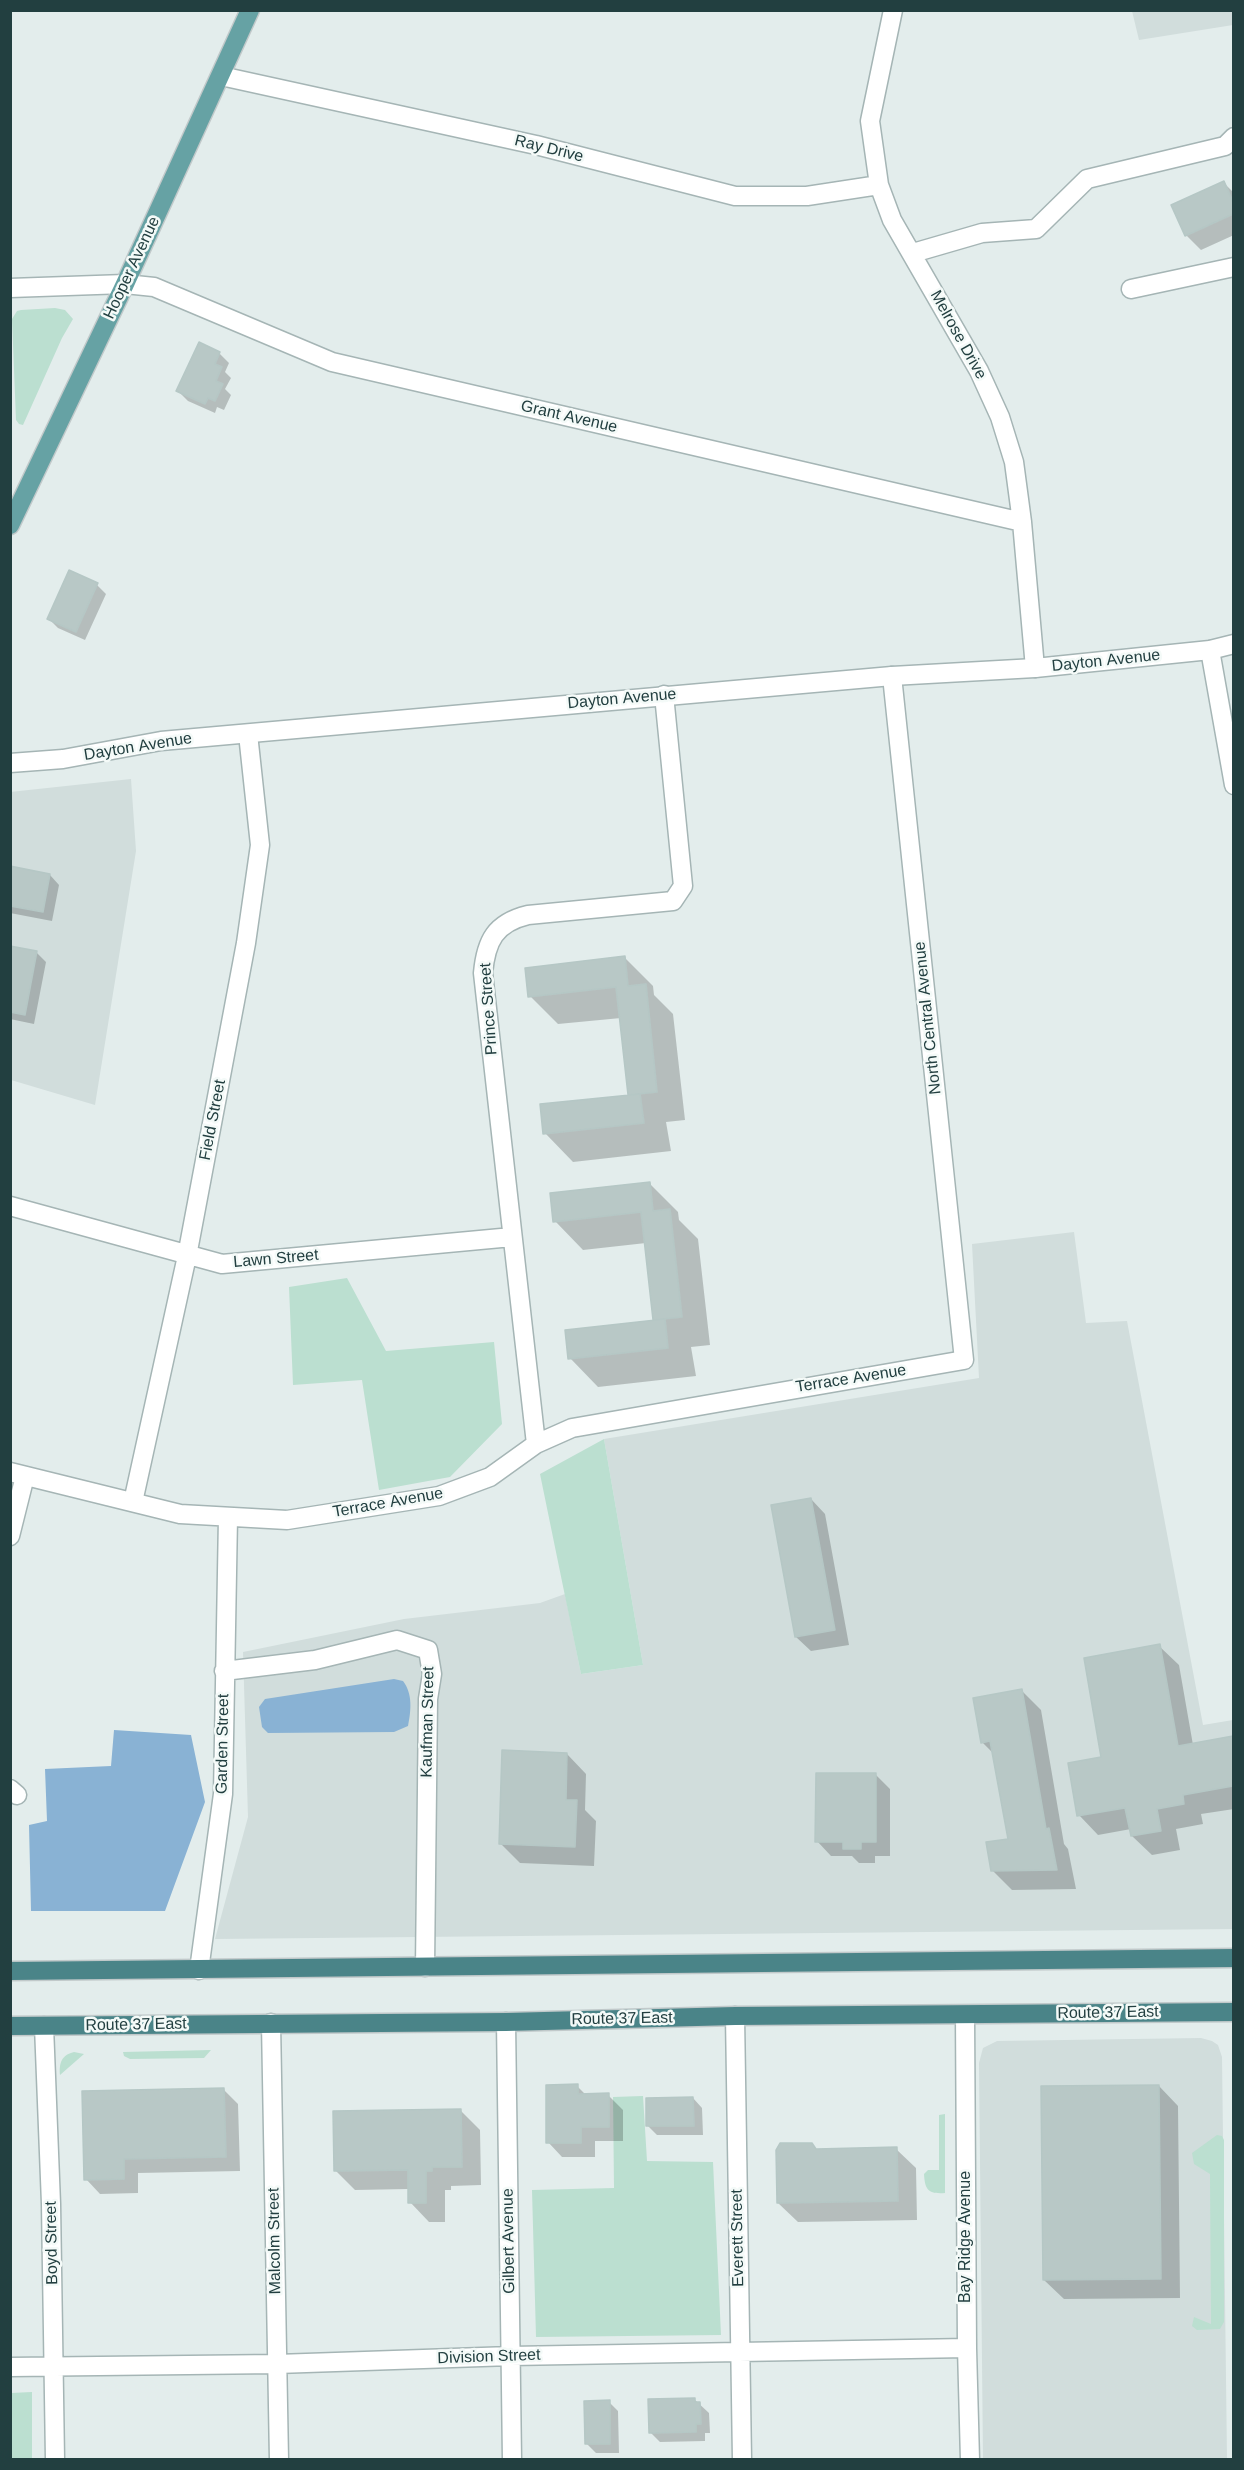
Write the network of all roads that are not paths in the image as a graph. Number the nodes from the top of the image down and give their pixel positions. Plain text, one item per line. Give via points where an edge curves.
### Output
1 (250, 10) edge
2 (893, 10) edge
3 (221, 76) junction
4 (1233, 137) edge
5 (879, 185) junction
6 (913, 253) junction
7 (1233, 267) edge
8 (125, 284) junction
9 (10, 288) edge
10 (1131, 289) dead end
11 (1022, 522) junction
12 (10, 525) edge
13 (1233, 644) edge
14 (1210, 650) junction
15 (1035, 668) junction
16 (892, 676) junction
17 (664, 695) junction
18 (248, 734) junction
19 (10, 763) edge
20 (1233, 785) edge
21 (10, 1206) edge
22 (512, 1237) junction
23 (187, 1256) junction
24 (964, 1360) joint
25 (536, 1444) junction
26 (18, 1474) edge
27 (133, 1502) junction
28 (228, 1517) junction
29 (10, 1536) edge
30 (224, 1671) junction
31 (1233, 1958) edge
32 (425, 1967) junction
33 (199, 1970) junction
34 (10, 1971) edge
35 (1233, 2012) edge
36 (964, 2015) junction
37 (735, 2016) junction
38 (506, 2022) junction
39 (271, 2023) junction
40 (10, 2026) edge
41 (44, 2026) junction
42 (967, 2348) junction
43 (740, 2352) junction
44 (512, 2356) junction
45 (277, 2364) junction
46 (10, 2367) edge
47 (54, 2367) junction
48 (55, 2460) edge
49 (279, 2460) edge
50 (512, 2460) edge
51 (742, 2460) edge
52 (970, 2460) edge

1 - 3 main road, Hooper Avenue
2 - 5 street, Melrose Drive via 870,121
3 - 5 street, Ray Drive via 536,145 735,196 807,196
3 - 8 main road, Hooper Avenue
4 - 6 street via 1225,146 1087,179 1036,229 982,233
5 - 6 street, Melrose Drive via 892,220
6 - 11 street, Melrose Drive via 979,371 1000,417 1014,462
7 - 10 street
8 - 9 street, Grant Avenue
8 - 11 street, Grant Avenue via 153,287 332,362
8 - 12 main road, Hooper Avenue
11 - 15 street, Melrose Drive
13 - 14 street, Dayton Avenue
14 - 15 street, Dayton Avenue
14 - 20 street
15 - 16 street, Dayton Avenue
16 - 17 street, Dayton Avenue
16 - 24 street, North Central Avenue
17 - 18 street, Dayton Avenue
17 - 22 street, Prince Street via 683,886 672,902 528,915 510,920 494,934 485,951 483,973
18 - 19 street, Dayton Avenue via 161,741 63,759
18 - 23 street, Field Street via 260,845 246,943
21 - 23 street, Lawn Street
22 - 23 street, Lawn Street via 222,1264
22 - 25 street, Prince Street
23 - 27 street, Field Street
24 - 25 street, Terrace Avenue via 572,1428
25 - 28 street, Terrace Avenue via 490,1477 439,1496 287,1520
26 - 27 street, Terrace Avenue
26 - 29 street
27 - 28 street, Terrace Avenue via 180,1514
28 - 30 street, Garden Street
30 - 32 street, Kaufman Street via 315,1660 397,1640 428,1650 432,1674 428,1699
30 - 33 street, Garden Street via 223,1794
31 - 32 highway
32 - 33 highway
33 - 34 highway
35 - 36 highway, Route 37 East
36 - 37 highway, Route 37 East
36 - 42 street, Bay Ridge Avenue
37 - 38 highway, Route 37 East
37 - 43 street, Everett Street
38 - 39 highway, Route 37 East
38 - 44 street, Gilbert Avenue
39 - 41 highway, Route 37 East
39 - 45 street, Malcolm Street
40 - 41 highway, Route 37 East
41 - 47 street, Boyd Street
42 - 43 street, Division Street
42 - 52 street, Bay Ridge Avenue
43 - 44 street, Division Street
43 - 51 street, Everett Street
44 - 45 street, Division Street
44 - 50 street, Gilbert Avenue
45 - 47 street, Division Street
45 - 49 street, Malcolm Street
46 - 47 street, Division Street
47 - 48 street, Boyd Street

